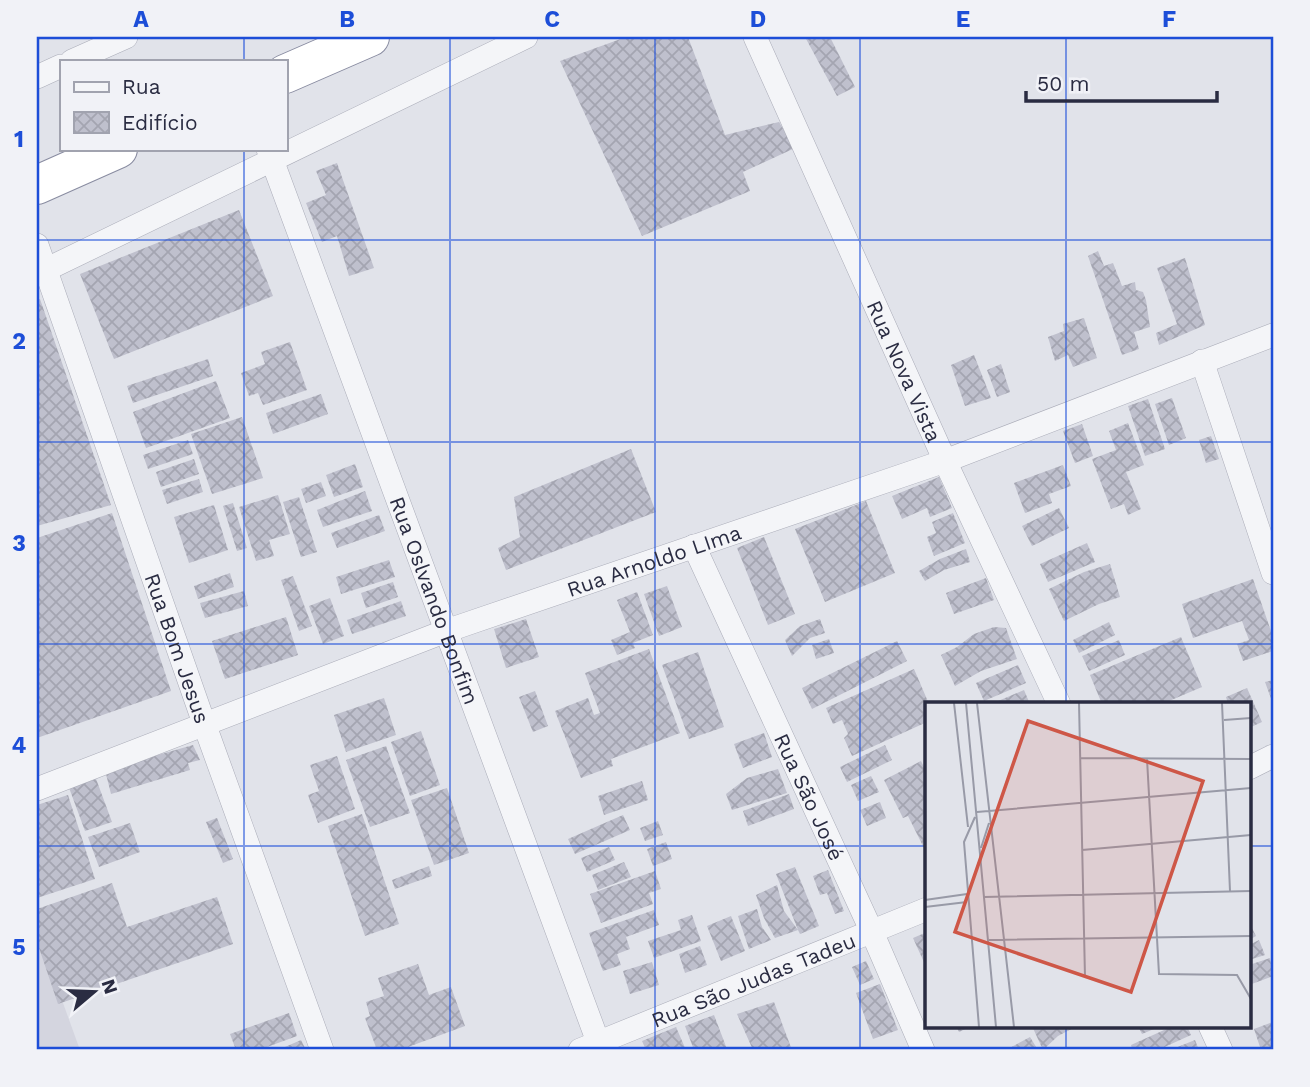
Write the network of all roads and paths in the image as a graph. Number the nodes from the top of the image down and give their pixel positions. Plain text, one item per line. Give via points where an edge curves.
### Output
1 (126, 37) edge
2 (370, 37) edge
3 (526, 37) edge
4 (755, 37) edge
5 (74, 60) edge
6 (60, 66) edge
7 (287, 73) edge
8 (37, 77) edge
9 (287, 146) edge
10 (116, 150) edge
11 (270, 154) edge
12 (37, 185) edge
13 (37, 245) edge
14 (41, 272) edge
15 (1273, 335) edge
16 (1202, 361) junction
17 (946, 461) junction
18 (694, 546) junction
19 (1273, 573) edge
20 (446, 631) junction
21 (1058, 702) edge
22 (205, 726) junction
23 (1273, 756) edge
24 (1250, 768) edge
25 (37, 789) edge
26 (925, 910) edge
27 (872, 932) junction
28 (1211, 1028) edge
29 (593, 1048) edge
30 (322, 1050) edge
31 (923, 1050) edge
32 (1221, 1050) edge

1 - 5 street
2 - 7 highway
3 - 9 street
4 - 17 street, Rua Nova Vista
6 - 8 street
10 - 12 highway
11 - 14 street
11 - 20 street, Rua Oslvando Bonfim
13 - 14 street, Rua Bom Jesus
14 - 22 street, Rua Bom Jesus
15 - 16 street, Rua Arnoldo LIma
16 - 17 street, Rua Arnoldo LIma
16 - 19 street
17 - 18 street, Rua Arnoldo LIma
17 - 21 street, Rua Nova Vista
18 - 20 street, Rua Arnoldo LIma
18 - 27 street, Rua São José
20 - 22 street, Rua Arnoldo LIma
20 - 29 street, Rua Oslvando Bonfim
22 - 25 street, Rua Arnoldo LIma
22 - 30 street, Rua Bom Jesus
23 - 24 street
26 - 27 street, Rua São Judas Tadeu
27 - 29 street, Rua São Judas Tadeu
27 - 31 street, Rua São José
28 - 32 street

